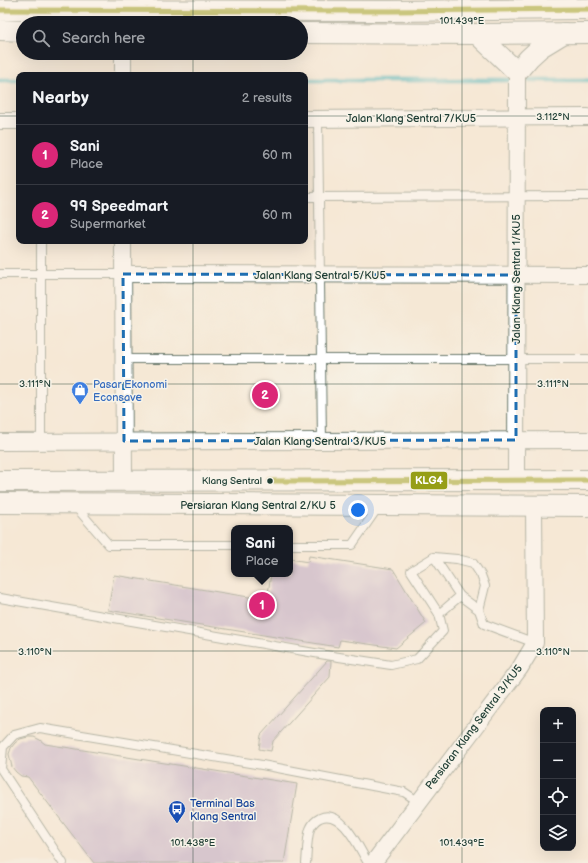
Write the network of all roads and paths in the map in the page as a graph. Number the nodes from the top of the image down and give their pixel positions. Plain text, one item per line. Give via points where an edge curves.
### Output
1 (244, 5) edge
2 (548, 5) edge
3 (390, 6) edge
4 (588, 9) edge
5 (0, 10) edge
6 (0, 30) edge
7 (16, 30) edge
8 (308, 33) edge
9 (588, 33) edge
10 (477, 34) junction
11 (564, 34) junction
12 (122, 60) edge
13 (123, 72) edge
14 (517, 72) junction
15 (588, 117) edge
16 (517, 118) junction
17 (312, 119) edge
18 (0, 121) edge
19 (16, 121) edge
20 (517, 196) junction
21 (588, 196) edge
22 (308, 197) edge
23 (319, 197) junction
24 (42, 244) edge
25 (123, 244) edge
26 (0, 274) edge
27 (42, 274) junction
28 (124, 274) junction
29 (320, 275) junction
30 (516, 275) junction
31 (588, 275) edge
32 (124, 359) junction
33 (321, 359) junction
34 (516, 359) junction
35 (588, 359) edge
36 (516, 440) junction
37 (588, 440) edge
38 (322, 441) junction
39 (0, 442) edge
40 (41, 442) junction
41 (124, 442) junction
42 (516, 480) junction
43 (588, 480) edge
44 (0, 481) edge
45 (124, 481) junction
46 (0, 503) edge
47 (73, 504) junction
48 (380, 505) junction
49 (534, 506) junction
50 (588, 506) edge
51 (231, 545) edge
52 (293, 545) edge
53 (434, 557) junction
54 (460, 596) junction
55 (0, 598) edge
56 (478, 610) junction
57 (439, 614) junction
58 (535, 643) junction
59 (421, 799) junction
60 (62, 863) edge
61 (306, 863) edge
62 (368, 863) edge
63 (373, 863) edge

1 - 3 street
1 - 5 street
2 - 3 street
2 - 4 street
6 - 7 street
8 - 10 street
9 - 11 street
10 - 11 street
10 - 14 street
11 - 14 street via 541,47
12 - 13 street
14 - 16 street, Jalan Klang Sentral 1/KU5
15 - 16 street, Jalan Klang Sentral 7/KU5
16 - 17 street, Jalan Klang Sentral 7/KU5
16 - 20 street, Jalan Klang Sentral 1/KU5
17 - 23 lane
18 - 19 street
20 - 21 lane
20 - 23 lane
20 - 30 street, Jalan Klang Sentral 1/KU5
22 - 23 lane
23 - 29 lane
24 - 27 lane
25 - 28 street
26 - 27 lane
27 - 28 lane
27 - 40 lane
28 - 29 street, Jalan Klang Sentral 5/KU5
28 - 32 street
29 - 30 street, Jalan Klang Sentral 5/KU5
29 - 33 lane
30 - 31 street, Jalan Klang Sentral 5/KU5
30 - 34 street, Jalan Klang Sentral 1/KU5
32 - 33 lane
32 - 41 street
33 - 34 lane
33 - 38 lane
34 - 35 lane
34 - 36 street, Jalan Klang Sentral 1/KU5
36 - 37 street, Jalan Klang Sentral 3/KU5
36 - 38 street, Jalan Klang Sentral 3/KU5
36 - 42 street, Jalan Klang Sentral 1/KU5
38 - 41 street, Jalan Klang Sentral 3/KU5
39 - 40 street, Jalan Klang Sentral 3/KU5
40 - 41 street, Jalan Klang Sentral 3/KU5
41 - 45 street
42 - 43 street
42 - 45 street
44 - 45 street
46 - 47 street, Persiaran Klang Sentral 2/KU 5
47 - 48 street, Persiaran Klang Sentral 2/KU 5
47 - 51 lane via 109,545
48 - 49 street, Persiaran Klang Sentral 2/KU 5
48 - 52 lane via 352,545
49 - 50 street, Persiaran Klang Sentral 2/KU 5
49 - 58 street
53 - 54 lane
53 - 56 lane via 473,563 482,575 485,586
53 - 57 lane via 411,571
54 - 56 lane
54 - 57 lane
55 - 57 lane via 391,665 417,659 442,630
56 - 58 lane via 484,624
58 - 59 street, Persiaran Klang Sentral 3/KU5 via 520,668
59 - 60 lane via 404,792 40,728 14,735 3,747 1,769
59 - 63 street, Persiaran Klang Sentral 3/KU5
61 - 62 lane via 310,829 315,820 324,816 335,818 345,824

